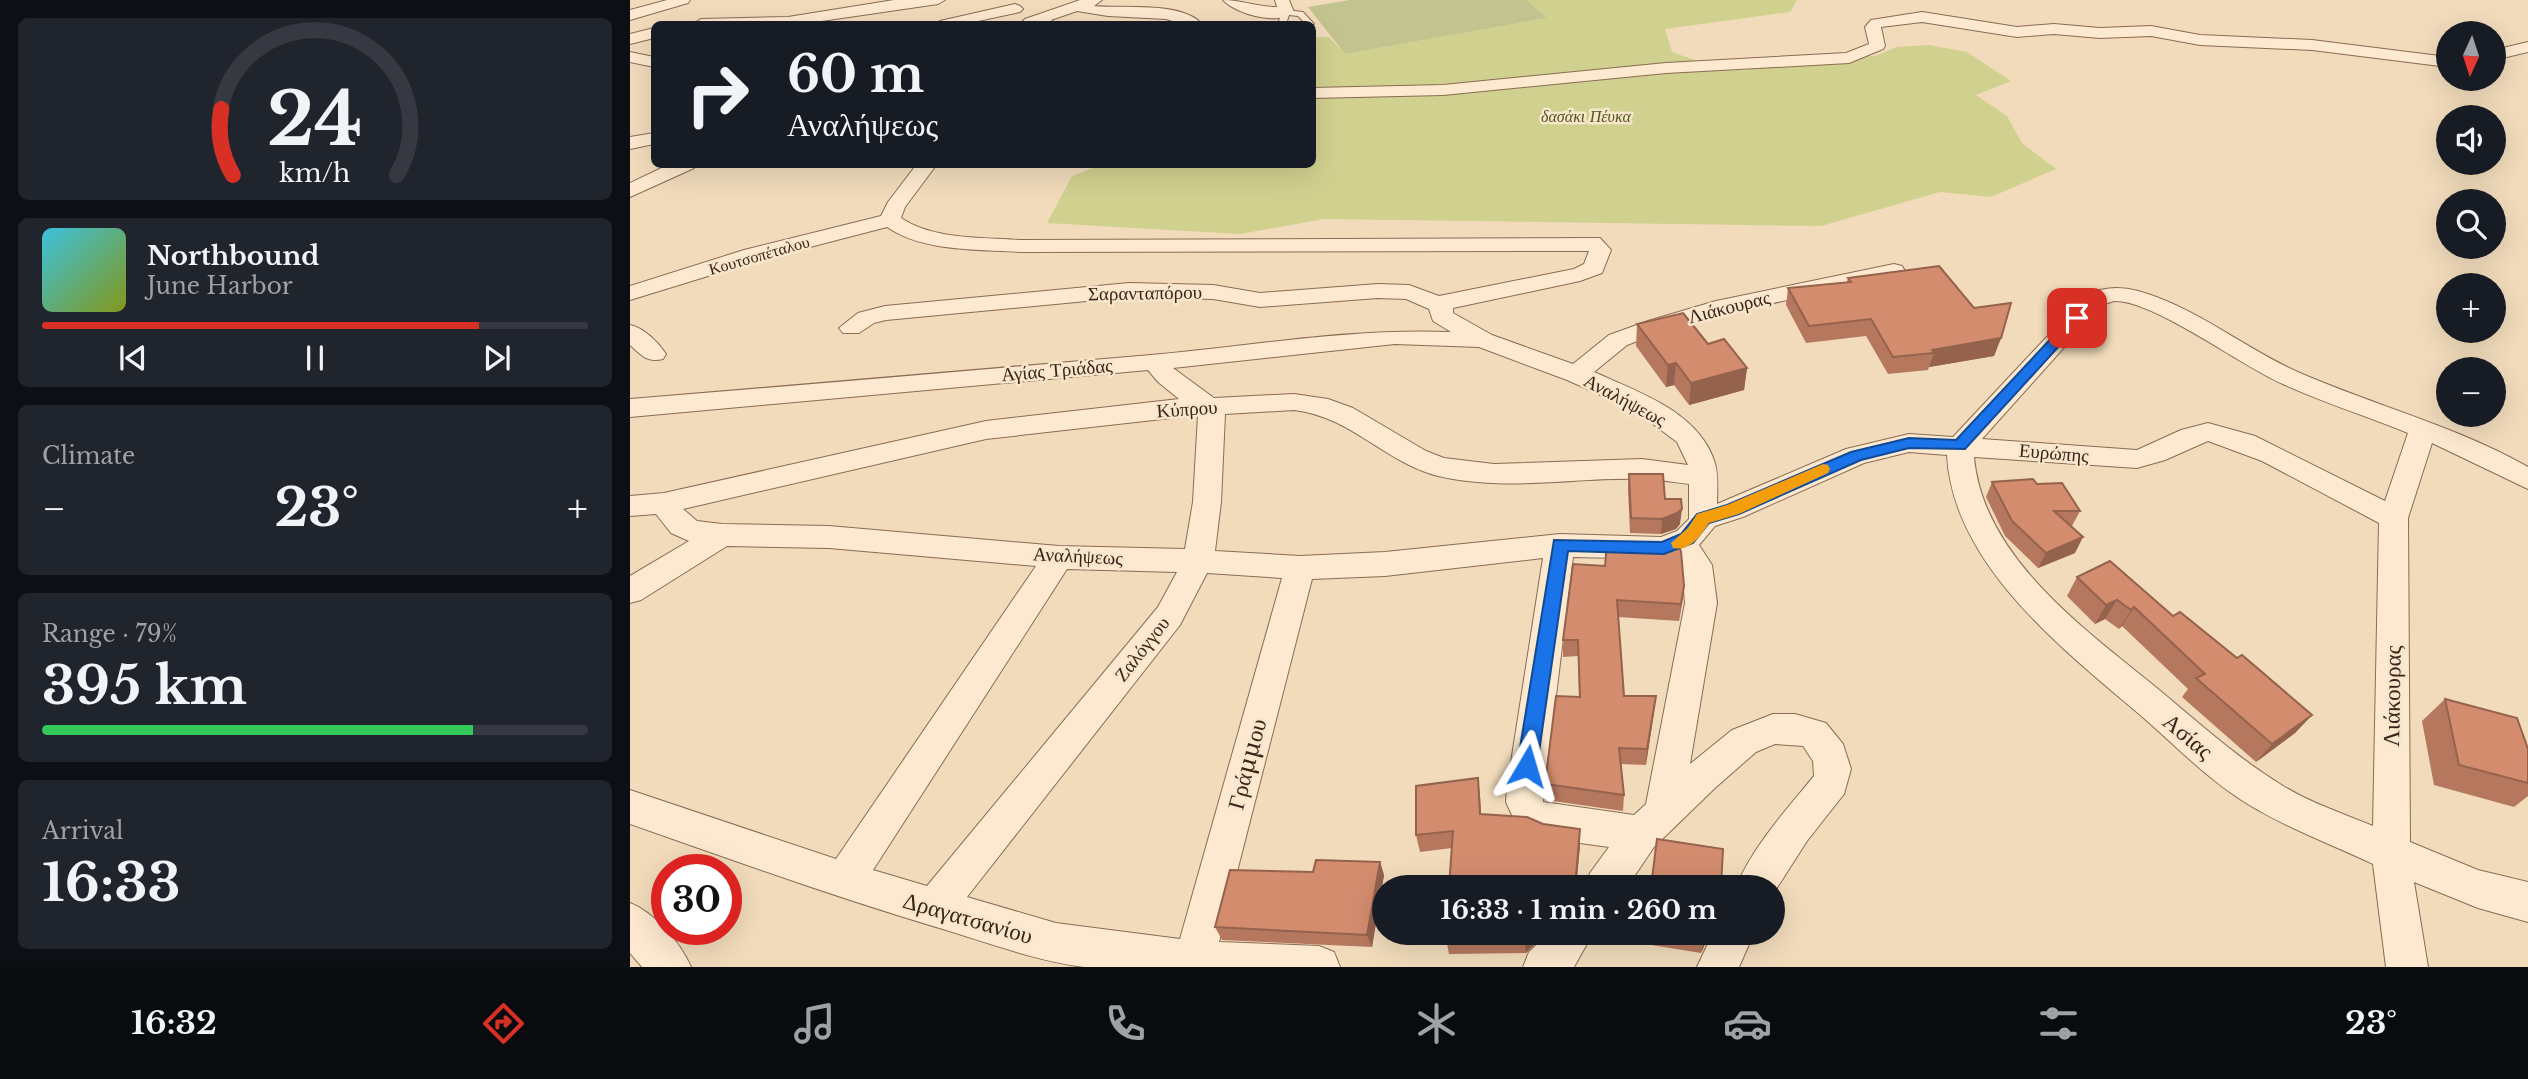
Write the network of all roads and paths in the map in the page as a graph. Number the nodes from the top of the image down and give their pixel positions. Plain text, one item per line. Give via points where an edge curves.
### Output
1 (684, 0) edge
2 (938, 0) edge
3 (1095, 0) edge
4 (1230, 0) edge
5 (1018, 4) edge
6 (1079, 7) junction
7 (1284, 12) edge
8 (630, 15) edge
9 (794, 21) edge
10 (956, 21) edge
11 (1028, 21) edge
12 (1033, 21) edge
13 (1188, 21) edge
14 (1306, 21) edge
15 (651, 34) edge
16 (630, 39) edge
17 (2528, 47) edge
18 (2506, 52) edge
19 (630, 57) edge
20 (2436, 60) edge
21 (651, 61) edge
22 (1316, 93) edge
23 (630, 125) edge
24 (651, 125) edge
25 (651, 140) edge
26 (630, 143) edge
27 (679, 168) edge
28 (925, 168) edge
29 (630, 191) edge
30 (890, 220) junction
31 (1894, 271) edge
32 (630, 293) edge
33 (1441, 305) junction
34 (851, 328) dead end
35 (630, 332) edge
36 (1483, 340) junction
37 (654, 354) dead end
38 (1155, 362) junction
39 (1576, 374) junction
40 (630, 408) edge
41 (1212, 408) junction
42 (2423, 429) junction
43 (1960, 446) junction
44 (1703, 476) junction
45 (2528, 479) edge
46 (664, 503) junction
47 (630, 506) edge
48 (2394, 518) junction
49 (1692, 531) junction
50 (722, 535) junction
51 (1560, 545) junction
52 (1059, 557) junction
53 (1197, 561) junction
54 (1300, 568) junction
55 (630, 591) edge
56 (630, 807) edge
57 (1652, 824) junction
58 (2391, 853) junction
59 (1613, 875) edge
60 (1763, 875) edge
61 (844, 881) junction
62 (2528, 902) edge
63 (933, 909) junction
64 (630, 923) edge
65 (1565, 945) edge
66 (1728, 945) edge
67 (1194, 961) junction
68 (670, 967) edge
69 (1319, 967) edge
70 (1544, 967) edge
71 (1718, 967) edge
72 (2407, 967) edge

1 - 8 street
2 - 9 street
3 - 6 street
4 - 7 street via 1252,12
5 - 10 street
5 - 11 street via 1020,16
6 - 12 street
6 - 13 street via 1099,12 1157,12
7 - 14 lane via 1300,14
15 - 16 street
17 - 18 street
19 - 21 street
20 - 22 street via 2312,45 2200,40 2151,31 2017,32 1907,18 1876,23 1877,46 1849,58 1666,68 1443,90
23 - 24 street
25 - 26 street
27 - 29 street
28 - 30 street via 895,206
30 - 32 street, Κουτσοπέταλου via 752,255
30 - 33 street via 904,229 941,239 1020,246 1584,241 1600,250 1594,268 1580,274
31 - 39 street, Λιάκουρας via 1716,308 1656,326 1618,340
33 - 34 street, Σαρανταπόρου via 1409,292 1260,300 1213,292 1129,290 884,313
33 - 36 street, Αναλήψεως via 1441,316
35 - 37 street
36 - 38 street, Αγίας Τριάδας via 1381,338
36 - 39 street, Αναλήψεως
38 - 40 street, Αγίας Τριάδας
38 - 41 street via 1175,385
39 - 44 street, Αναλήψεως via 1643,404 1688,436
41 - 44 street, Κύπρου via 1294,402 1319,405 1361,423 1416,458 1472,472 1643,469
41 - 46 street, Κύπρου via 1174,408 986,430
41 - 53 street, Ζαλόγγου via 1205,524
42 - 43 street via 2290,378 2136,298 2106,294 2094,300
42 - 45 street via 2501,462
42 - 48 street, Λιάκουρας
43 - 48 street, Ευρώπης via 2137,459 2154,456 2199,434 2222,434
43 - 49 street, Ευρώπης via 1887,446 1819,470
43 - 58 street, Ασίας via 1959,466 1967,492 1988,535 2052,620 2249,785
44 - 49 street, Αναλήψεως
46 - 47 street, Κύπρου
46 - 50 street, Αναλήψεως via 678,526
48 - 58 street, Λιάκουρας
49 - 51 street, Αναλήψεως via 1648,549
49 - 57 street via 1701,603
50 - 52 street, Αναλήψεως via 829,537
50 - 55 street
51 - 54 street, Αναλήψεως via 1385,564
51 - 57 street via 1524,802 1530,814 1544,821
52 - 53 street, Αναλήψεως
52 - 61 street
53 - 54 street, Αναλήψεως
53 - 63 street, Ζαλόγγου via 1169,616
54 - 67 street, Γράμμου
56 - 61 street, Δραγατσανίου
57 - 59 street
57 - 60 street via 1703,775 1756,734 1795,729 1814,734 1830,755 1831,782
58 - 62 street, Ασίας via 2478,889
58 - 72 street, Λιάκουρας
61 - 63 street, Δραγατσανίου
63 - 67 street, Δραγατσανίου via 1056,943
64 - 68 street
65 - 70 street
66 - 71 street
67 - 69 street, Δραγατσανίου

